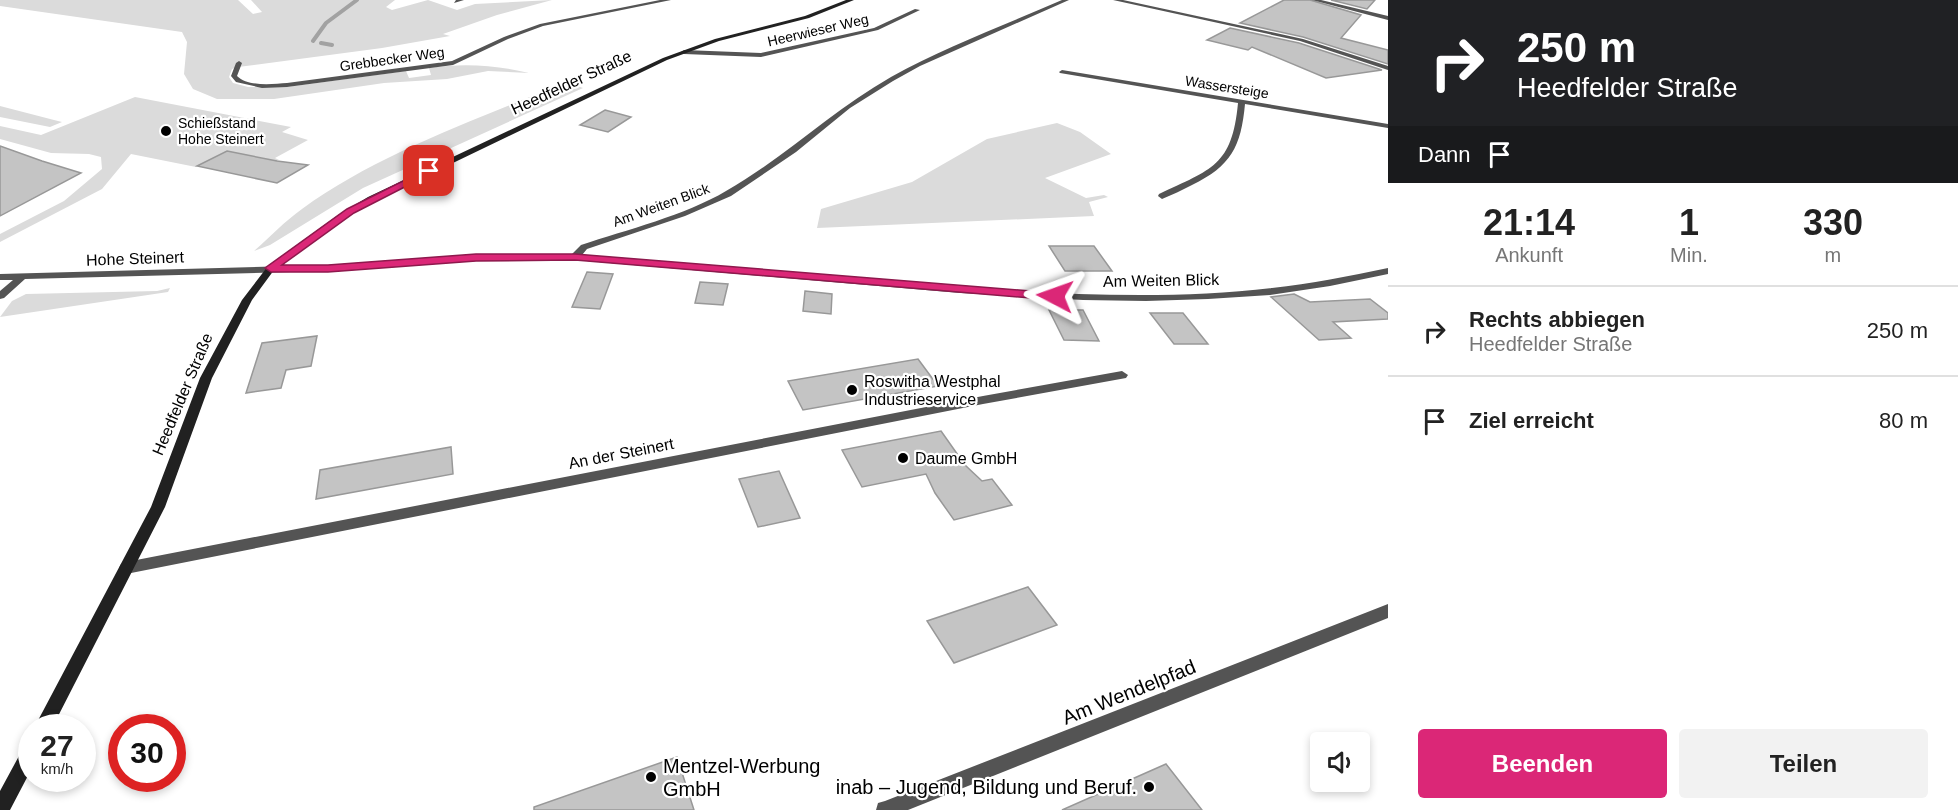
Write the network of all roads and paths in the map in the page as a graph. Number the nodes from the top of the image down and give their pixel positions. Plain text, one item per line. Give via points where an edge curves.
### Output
1 (668, 0) edge
2 (851, 0) edge
3 (1066, 0) edge
4 (1116, 0) edge
5 (1316, 0) edge
6 (917, 10) dead end
7 (1388, 18) edge
8 (684, 52) junction
9 (239, 63) dead end
10 (1388, 68) edge
11 (1062, 72) dead end
12 (1242, 102) junction
13 (1388, 126) edge
14 (1162, 196) dead end
15 (575, 257) junction
16 (271, 268) junction
17 (1388, 271) edge
18 (0, 277) edge
19 (22, 277) junction
20 (0, 296) edge
21 (1122, 375) dead end
22 (126, 568) junction
23 (1388, 611) edge
24 (49, 714) edge
25 (18, 776) edge
26 (0, 810) edge
27 (885, 810) edge

1 - 9 street, Grebbecker Weg via 542,25 453,63 269,86 237,81 234,76
2 - 8 main road, Heedfelder Straße via 807,18
3 - 15 street, Am Weiten Blick via 891,80 728,194 584,247
4 - 10 street via 1282,35
5 - 7 street
6 - 8 street, Heerwieser Weg via 876,29 761,55
8 - 16 main road, Heedfelder Straße via 372,199
11 - 12 street, Wassersteige
12 - 13 street, Wassersteige
12 - 14 street via 1241,131 1231,153 1203,177
15 - 16 street, Am Weiten Blick
15 - 17 street, Am Weiten Blick via 1055,296 1261,291
16 - 19 street, Hohe Steinert
16 - 22 main road, Heedfelder Straße via 247,300 206,378 158,507
18 - 19 street, Hohe Steinert
19 - 20 street
21 - 22 street, An der Steinert
22 - 24 main road, Heedfelder Straße
23 - 27 street, Am Wendelpfad
25 - 26 main road

